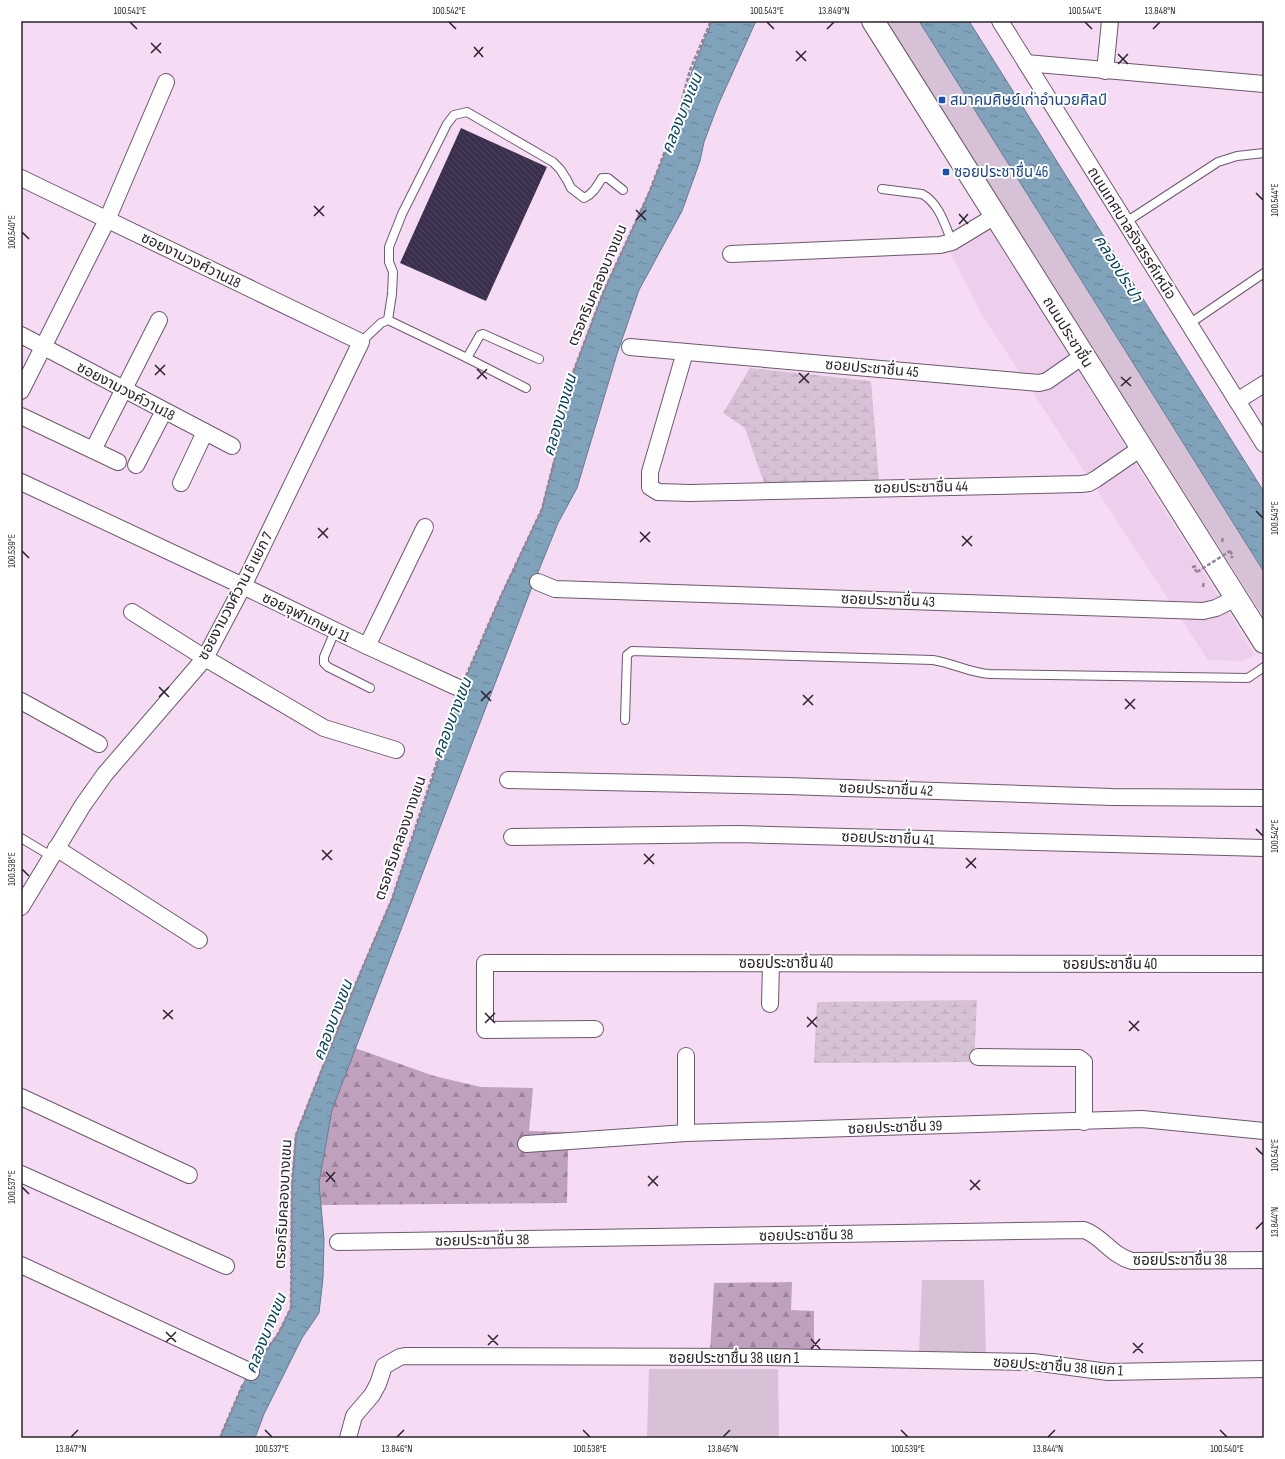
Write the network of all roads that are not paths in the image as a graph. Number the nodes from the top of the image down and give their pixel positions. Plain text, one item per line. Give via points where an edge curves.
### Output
1 (873, 21) edge
2 (1000, 21) edge
3 (1110, 21) edge
4 (1026, 63) junction
5 (1105, 71) junction
6 (166, 82) dead end
7 (1264, 84) edge
8 (1264, 153) edge
9 (21, 178) edge
10 (882, 189) dead end
11 (623, 190) dead end
12 (996, 216) junction
13 (108, 220) junction
14 (1126, 222) junction
15 (952, 242) junction
16 (731, 254) dead end
17 (1264, 273) edge
18 (159, 320) dead end
19 (388, 320) junction
20 (1189, 324) junction
21 (21, 335) edge
22 (361, 342) junction
23 (44, 347) junction
24 (630, 347) dead end
25 (686, 352) junction
26 (1083, 356) junction
27 (467, 358) junction
28 (539, 359) dead end
29 (1264, 384) edge
30 (526, 388) dead end
31 (124, 389) junction
32 (21, 391) edge
33 (1237, 401) junction
34 (164, 411) junction
35 (21, 416) edge
36 (205, 432) junction
37 (1264, 444) edge
38 (232, 446) dead end
39 (1141, 448) junction
40 (93, 450) junction
41 (118, 462) dead end
42 (136, 464) dead end
43 (21, 482) edge
44 (181, 483) dead end
45 (425, 527) dead end
46 (538, 582) dead end
47 (243, 586) junction
48 (1236, 598) junction
49 (132, 612) dead end
50 (335, 631) junction
51 (1264, 642) edge
52 (367, 646) junction
53 (205, 658) junction
54 (1264, 667) edge
55 (370, 688) dead end
56 (461, 689) road end
57 (21, 701) edge
58 (625, 720) dead end
59 (99, 744) dead end
60 (396, 750) dead end
61 (508, 780) dead end
62 (1264, 798) edge
63 (512, 837) dead end
64 (21, 838) edge
65 (1264, 848) edge
66 (54, 852) junction
67 (21, 907) edge
68 (199, 940) dead end
69 (771, 963) junction
70 (1264, 964) edge
71 (770, 1004) dead end
72 (595, 1029) dead end
73 (686, 1056) dead end
74 (978, 1057) dead end
75 (21, 1097) edge
76 (1084, 1122) junction
77 (1264, 1130) edge
78 (686, 1133) junction
79 (526, 1144) dead end
80 (21, 1174) edge
81 (189, 1175) dead end
82 (338, 1242) dead end
83 (1264, 1260) edge
84 (21, 1265) edge
85 (226, 1266) dead end
86 (1264, 1369) edge
87 (251, 1372) road end
88 (348, 1438) edge

1 - 12 main road, ถนนประชาชื่น
2 - 4 street, ถนนเทศบาลรังสรรค์เหนือ
3 - 5 street
4 - 5 street
4 - 14 street, ถนนเทศบาลรังสรรค์เหนือ
5 - 7 street
6 - 13 street
8 - 14 lane via 1237,156 1218,162
9 - 13 street, ซอยงามวงศ์วาน18
10 - 15 lane via 927,196 936,205
11 - 19 lane via 608,178 602,178 590,196 584,198 570,188 560,169 553,162 467,112 454,115 447,124 402,214 389,247 389,262 393,272
12 - 15 street
12 - 26 main road, ถนนประชาชื่น
13 - 22 street, ซอยงามวงศ์วาน18
13 - 23 street
14 - 20 street, ถนนเทศบาลรังสรรค์เหนือ
15 - 16 street via 940,245
17 - 20 lane
18 - 31 street
19 - 22 lane via 381,323
19 - 27 lane
20 - 33 street, ถนนเทศบาลรังสรรค์เหนือ
21 - 23 street, ซอยงามวงค์วาน18
22 - 47 street, ซอยงามวงศ์วาน 6 แยก 7
23 - 31 street, ซอยงามวงค์วาน18
23 - 32 street
24 - 25 street, ซอยประชาชื่น 45
25 - 26 street, ซอยประชาชื่น 45 via 1039,383 1047,381
25 - 39 street, ซอยประชาชื่น 44 via 650,472 650,487 658,492 1089,483
26 - 39 main road, ถนนประชาชื่น
27 - 28 lane via 483,334
27 - 30 lane
29 - 33 street
31 - 34 street, ซอยงามวงค์วาน18
31 - 40 street
33 - 37 street, ถนนเทศบาลรังสรรค์เหนือ
34 - 36 street, ซอยงามวงค์วาน18
34 - 42 street
35 - 40 street
36 - 38 street, ซอยงามวงค์วาน18
36 - 44 street
39 - 48 main road, ถนนประชาชื่น
40 - 41 street
43 - 47 street, ซอยจุฬาเกษม 11
45 - 52 street
46 - 48 street, ซอยประชาชื่น 43 via 555,589 1203,611
47 - 50 street, ซอยจุฬาเกษม 11
47 - 53 street, ซอยงามวงศ์วาน 6 แยก 7
48 - 51 main road, ถนนประชาชื่น
49 - 53 street
50 - 52 street, ซอยจุฬาเกษม 11
50 - 55 lane via 324,663
52 - 56 street, ซอยจุฬาเกษม 11
53 - 60 street via 324,728
53 - 66 street, ซอยงามวงศ์วาน 6 แยก 7 via 105,774
54 - 58 lane via 1248,678 998,675 978,673 933,660 632,651 627,655
57 - 59 street
61 - 62 street, ซอยประชาชื่น 42 via 1112,797
63 - 65 street, ซอยประชาชื่น 41 via 738,834
64 - 66 lane
66 - 67 street, ซอยงามวงศ์วาน 6 แยก 7
66 - 68 street
69 - 70 street, ซอยประชาชื่น 40
69 - 71 street
69 - 72 street, ซอยประชาชื่น 40 via 485,963 485,1030
73 - 78 street
74 - 76 street via 1080,1058 1084,1062 1085,1071
75 - 81 street
76 - 77 street, ซอยประชาชื่น 39 via 1142,1119
76 - 78 street, ซอยประชาชื่น 39
78 - 79 street, ซอยประชาชื่น 39
80 - 85 street
82 - 83 street, ซอยประชาชื่น 38 via 1084,1230 1119,1256 1132,1261
84 - 87 street
86 - 88 street, ซอยประชาชื่น 38 แยก 1 via 1108,1372 1033,1362 404,1356 384,1366 372,1395 354,1416

